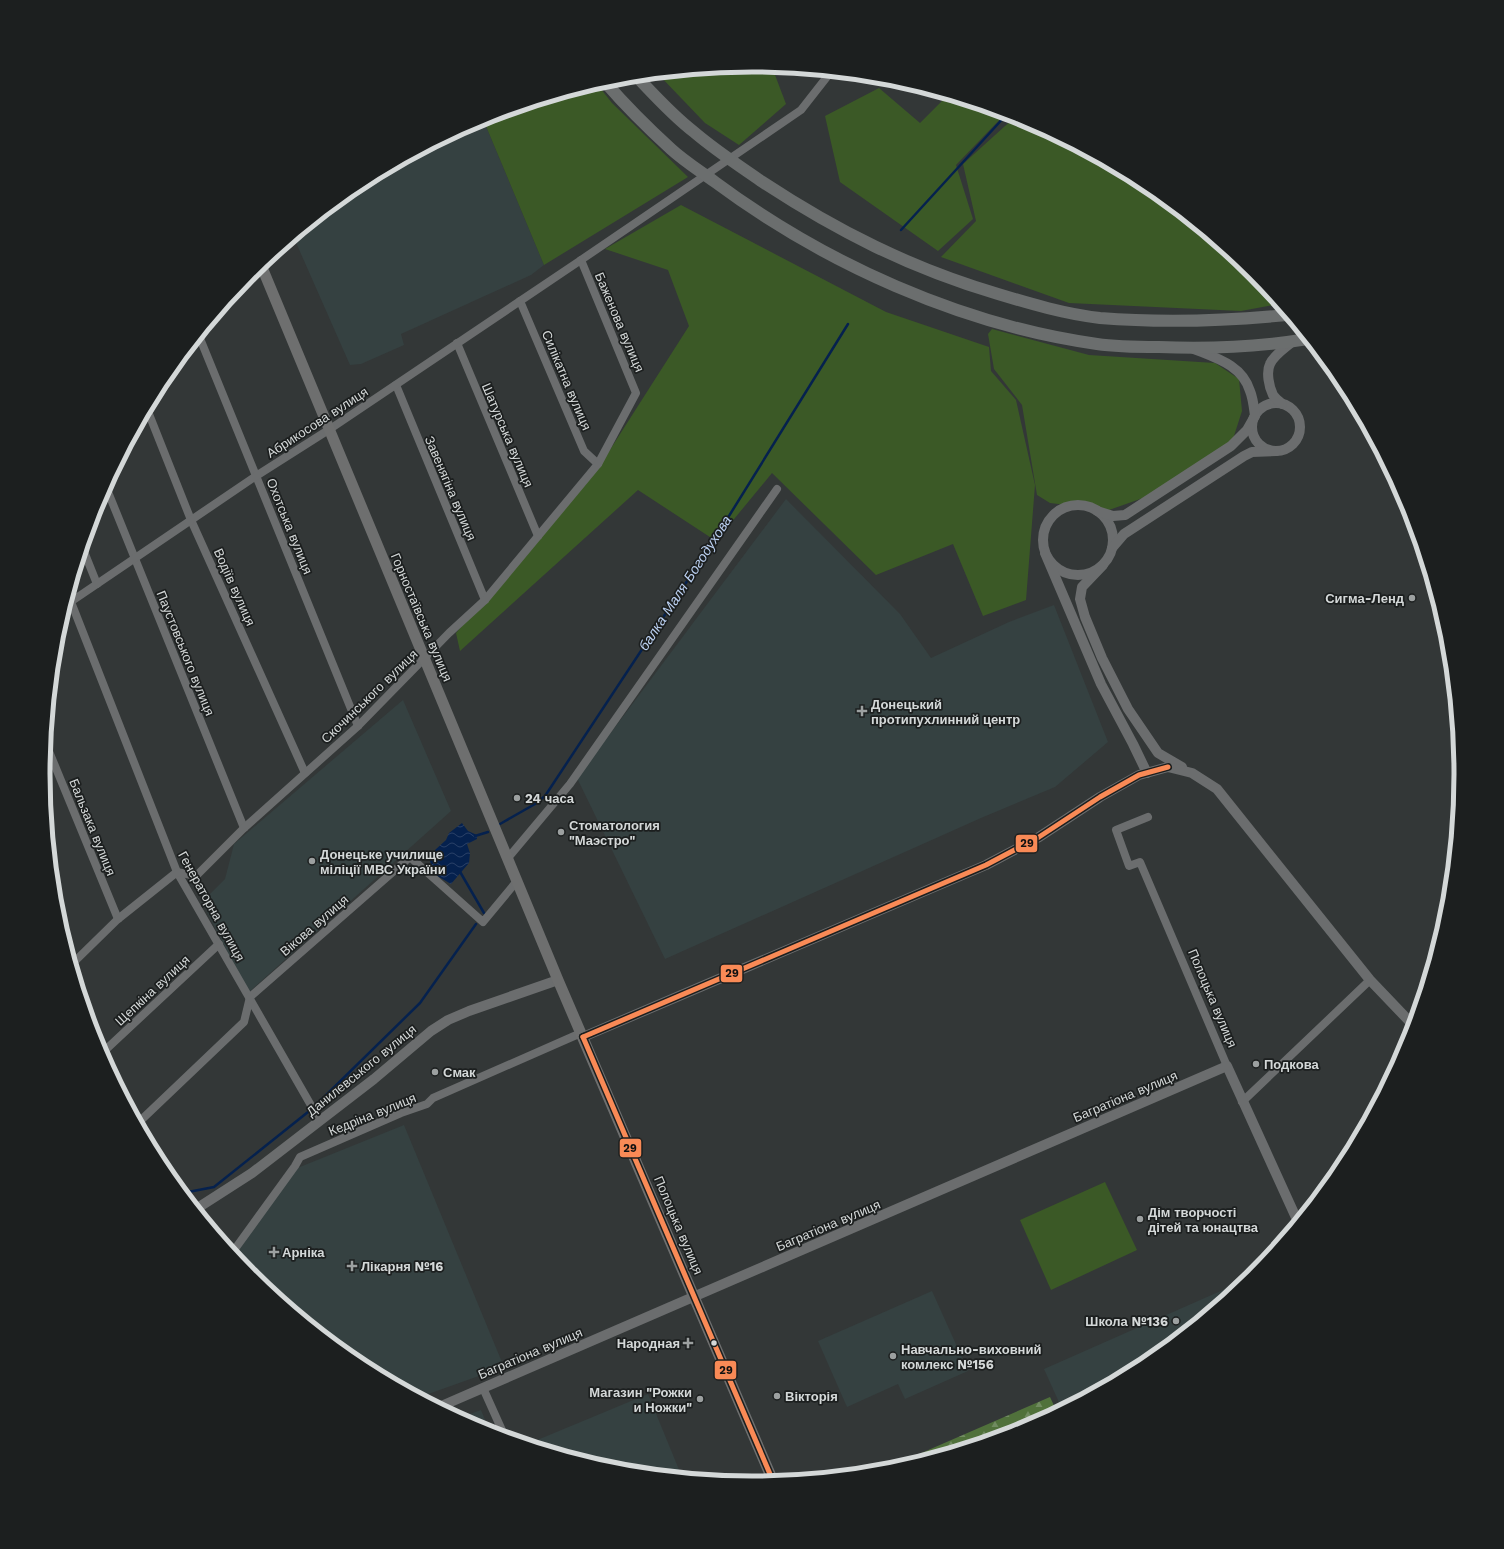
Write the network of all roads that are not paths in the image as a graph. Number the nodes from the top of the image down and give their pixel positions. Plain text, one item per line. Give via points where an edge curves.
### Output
1 (827, 77) edge
2 (642, 82) edge
3 (610, 87) edge
4 (581, 260) junction
5 (263, 272) edge
6 (520, 301) junction
7 (1283, 315) edge
8 (201, 340) edge
9 (1303, 340) edge
10 (1292, 342) junction
11 (457, 343) junction
12 (1192, 348) junction
13 (396, 385) junction
14 (636, 393) joint
15 (1282, 404) junction
16 (150, 414) edge
17 (1255, 416) junction
18 (330, 430) junction
19 (1276, 451) junction
20 (598, 464) junction
21 (256, 476) junction
22 (777, 489) dead end
23 (109, 494) edge
24 (1097, 511) junction
25 (191, 520) junction
26 (538, 536) junction
27 (1111, 550) junction
28 (1045, 553) junction
29 (85, 555) edge
30 (135, 559) junction
31 (1103, 565) junction
32 (97, 584) junction
33 (485, 600) junction
34 (72, 601) edge
35 (70, 609) edge
36 (424, 659) junction
37 (358, 726) junction
38 (51, 756) edge
39 (305, 773) junction
40 (1147, 773) junction
41 (1192, 773) junction
42 (1148, 817) dead end
43 (244, 828) junction
44 (508, 858) junction
45 (177, 872) junction
46 (517, 881) junction
47 (118, 919) junction
48 (219, 944) junction
49 (75, 961) edge
50 (558, 980) junction
51 (1370, 980) junction
52 (250, 997) junction
53 (1409, 1021) edge
54 (582, 1035) junction
55 (106, 1049) edge
56 (1227, 1066) junction
57 (1242, 1102) junction
58 (141, 1120) edge
59 (320, 1121) junction
60 (199, 1207) edge
61 (1296, 1218) edge
62 (235, 1249) edge
63 (694, 1297) junction
64 (483, 1388) junction
65 (444, 1405) edge
66 (502, 1430) edge
67 (771, 1476) edge

1 - 4 street, Абрикосова вулиця via 802,110
2 - 7 main road via 692,132 757,178 842,230 927,271 1022,301 1099,318 1192,322
3 - 12 main road via 671,150 730,194 823,251 866,272 962,311 1065,339 1137,347
4 - 6 street, Абрикосова вулиця
4 - 14 street, Баженова вулиця
5 - 18 main road, Горностаївська вулиця
6 - 11 street, Абрикосова вулиця
6 - 20 street, Силікатна вулиця via 584,451
8 - 21 street, Охотська вулиця
9 - 10 main road
10 - 12 main road via 1244,347
10 - 15 street via 1275,357 1268,372 1273,395
11 - 13 street, Абрикосова вулиця
11 - 26 street, Шатурська вулиця
12 - 17 street via 1235,368 1250,390
13 - 18 street, Абрикосова вулиця
13 - 33 street, Завенягіна вулиця
14 - 20 street, Скочинського вулиця
15 - 17 street via 1266,405
15 - 19 street via 1294,412 1300,427 1295,442
16 - 25 street, Водіїв вулиця
17 - 19 street via 1252,423 1255,438 1266,449
17 - 24 street via 1247,430 1232,446 1125,515 1113,516
18 - 21 street, Абрикосова вулиця
18 - 36 main road, Горностаївська вулиця
19 - 27 street via 1252,452 1244,456 1124,534
20 - 26 street, Скочинського вулиця
21 - 25 street, Абрикосова вулиця
21 - 37 street, Охотська вулиця
22 - 44 street via 570,784
23 - 30 street, Паустовського вулиця
24 - 27 street via 1109,523 1113,545
24 - 28 street via 1081,505 1069,506 1058,511 1044,530 1042,542
25 - 30 street, Абрикосова вулиця
25 - 39 street, Водіїв вулиця
26 - 33 street, Скочинського вулиця
27 - 31 street
28 - 31 street via 1052,564 1072,575 1083,575
28 - 40 street via 1101,684
29 - 32 street
30 - 32 street, Абрикосова вулиця
30 - 43 street, Паустовського вулиця
31 - 41 street via 1082,587 1080,599 1102,658 1128,709 1158,753
32 - 34 street, Абрикосова вулиця
33 - 36 street, Скочинського вулиця
35 - 45 street, Генераторна вулиця
36 - 37 street, Скочинського вулиця
36 - 44 main road, Горностаївська вулиця
37 - 39 street, Скочинського вулиця
38 - 47 street, Бальзака вулиця
39 - 43 street, Скочинського вулиця
40 - 41 street via 1168,767
40 - 54 street via 1100,798 1040,837 986,865
41 - 51 street via 1217,789
42 - 56 street, Полоцька вулиця via 1116,830 1129,866 1140,862
43 - 45 street, Скочинського вулиця via 196,876
44 - 46 main road, Горностаївська вулиця
45 - 47 street
45 - 48 street, Генераторна вулиця
46 - 50 main road, Горностаївська вулиця
46 - 52 street, Вікова вулиця via 483,922 410,857
47 - 49 street
48 - 52 street, Генераторна вулиця
48 - 55 street, Щепкіна вулиця
50 - 54 main road, Полоцька вулиця
50 - 59 street, Данилевського вулиця via 448,1020
51 - 53 street
51 - 57 street
52 - 58 street via 244,1022
52 - 59 street, Генераторна вулиця
54 - 62 street, Кедріна вулиця via 300,1157
54 - 63 main road, Полоцька вулиця
56 - 57 street, Полоцька вулиця
56 - 63 street, Багратіона вулиця
57 - 61 street, Полоцька вулиця
59 - 60 street, Данилевського вулиця via 252,1172
63 - 64 street, Багратіона вулиця
63 - 67 main road, Полоцька вулиця
64 - 65 street, Багратіона вулиця
64 - 66 street

